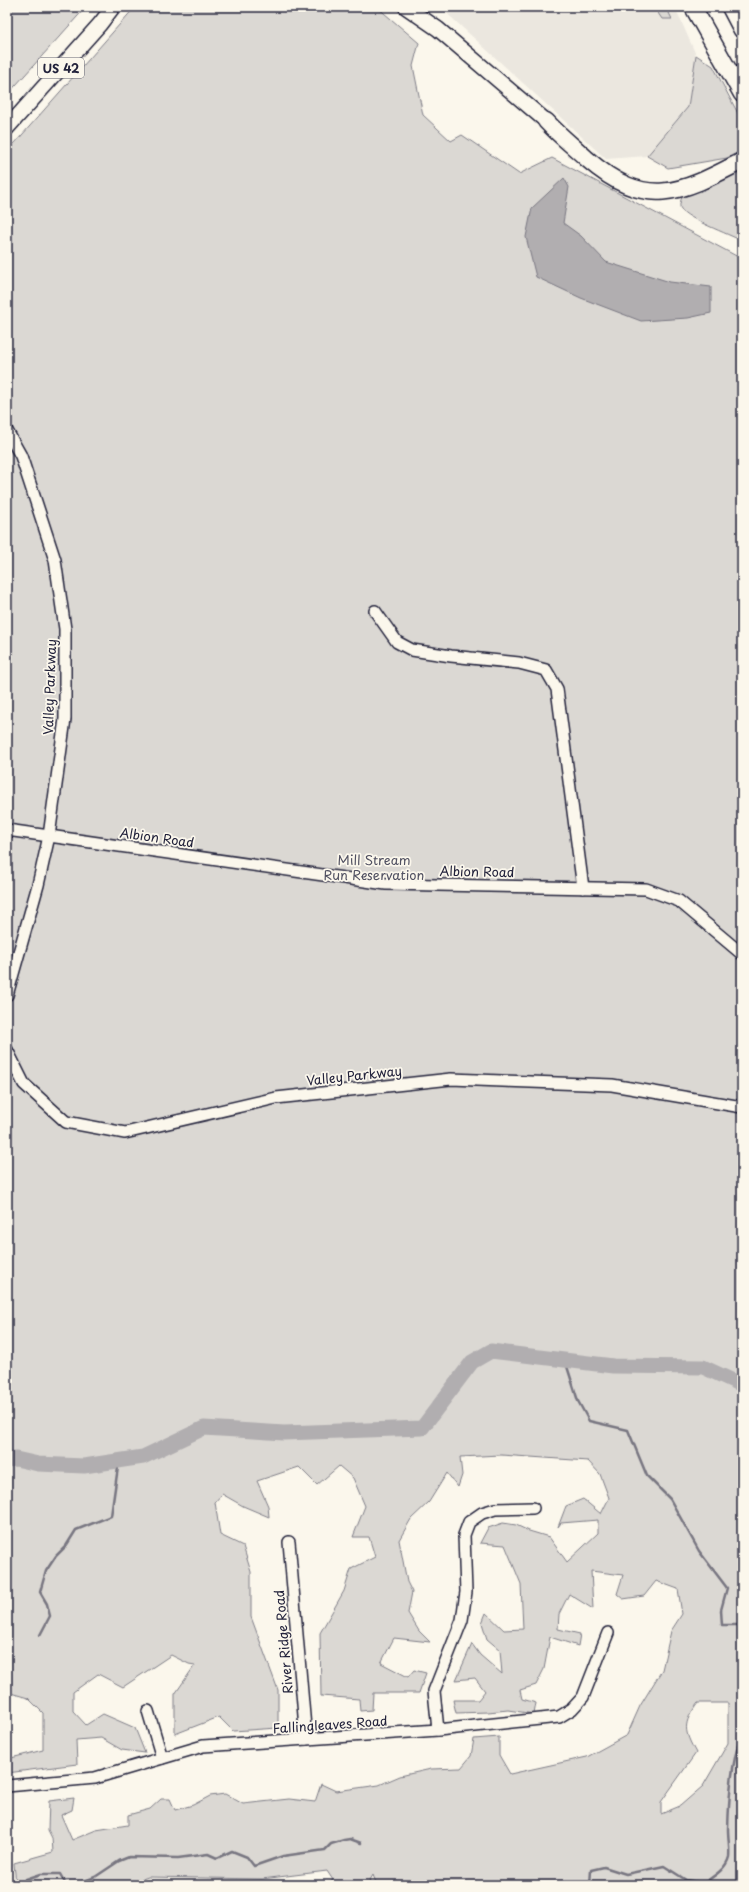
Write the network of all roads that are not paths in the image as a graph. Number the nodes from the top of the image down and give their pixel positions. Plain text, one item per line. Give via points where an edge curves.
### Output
1 (113, 7) edge
2 (406, 7) edge
3 (693, 7) edge
4 (730, 7) edge
5 (742, 30) edge
6 (742, 94) edge
7 (546, 121) joint
8 (7, 128) edge
9 (736, 161) edge
10 (7, 431) edge
11 (375, 612) dead end
12 (7, 830) edge
13 (49, 836) junction
14 (583, 888) junction
15 (742, 954) edge
16 (7, 995) edge
17 (7, 1050) edge
18 (742, 1107) edge
19 (533, 1508) dead end
20 (289, 1542) dead end
21 (608, 1633) dead end
22 (148, 1711) dead end
23 (438, 1730) junction
24 (306, 1739) junction
25 (162, 1758) junction
26 (7, 1786) edge

1 - 8 main road, US 42
2 - 7 main road via 438,29
3 - 6 highway
4 - 5 highway
7 - 9 highway via 602,172 628,187 645,191 670,191 694,185
10 - 13 street, Valley Parkway via 22,456 55,560 65,629 65,719
11 - 14 street via 397,642 412,650 519,663 546,670 557,688
12 - 13 street, Albion Road
13 - 14 street, Albion Road via 386,884
13 - 16 street, Valley Parkway
14 - 15 street, Albion Road via 646,889 679,901
17 - 18 street, Valley Parkway via 24,1084 66,1122 125,1133 276,1098 451,1079 612,1085
19 - 23 street via 495,1510 482,1513 469,1522 464,1535 466,1592 462,1620 434,1691
20 - 24 street, River Ridge Road
21 - 23 street, Fallingleaves Road via 583,1697 572,1709 558,1717
22 - 25 street
23 - 24 street, Fallingleaves Road
24 - 25 street, Fallingleaves Road via 203,1746
25 - 26 street, Fallingleaves Road via 95,1778

